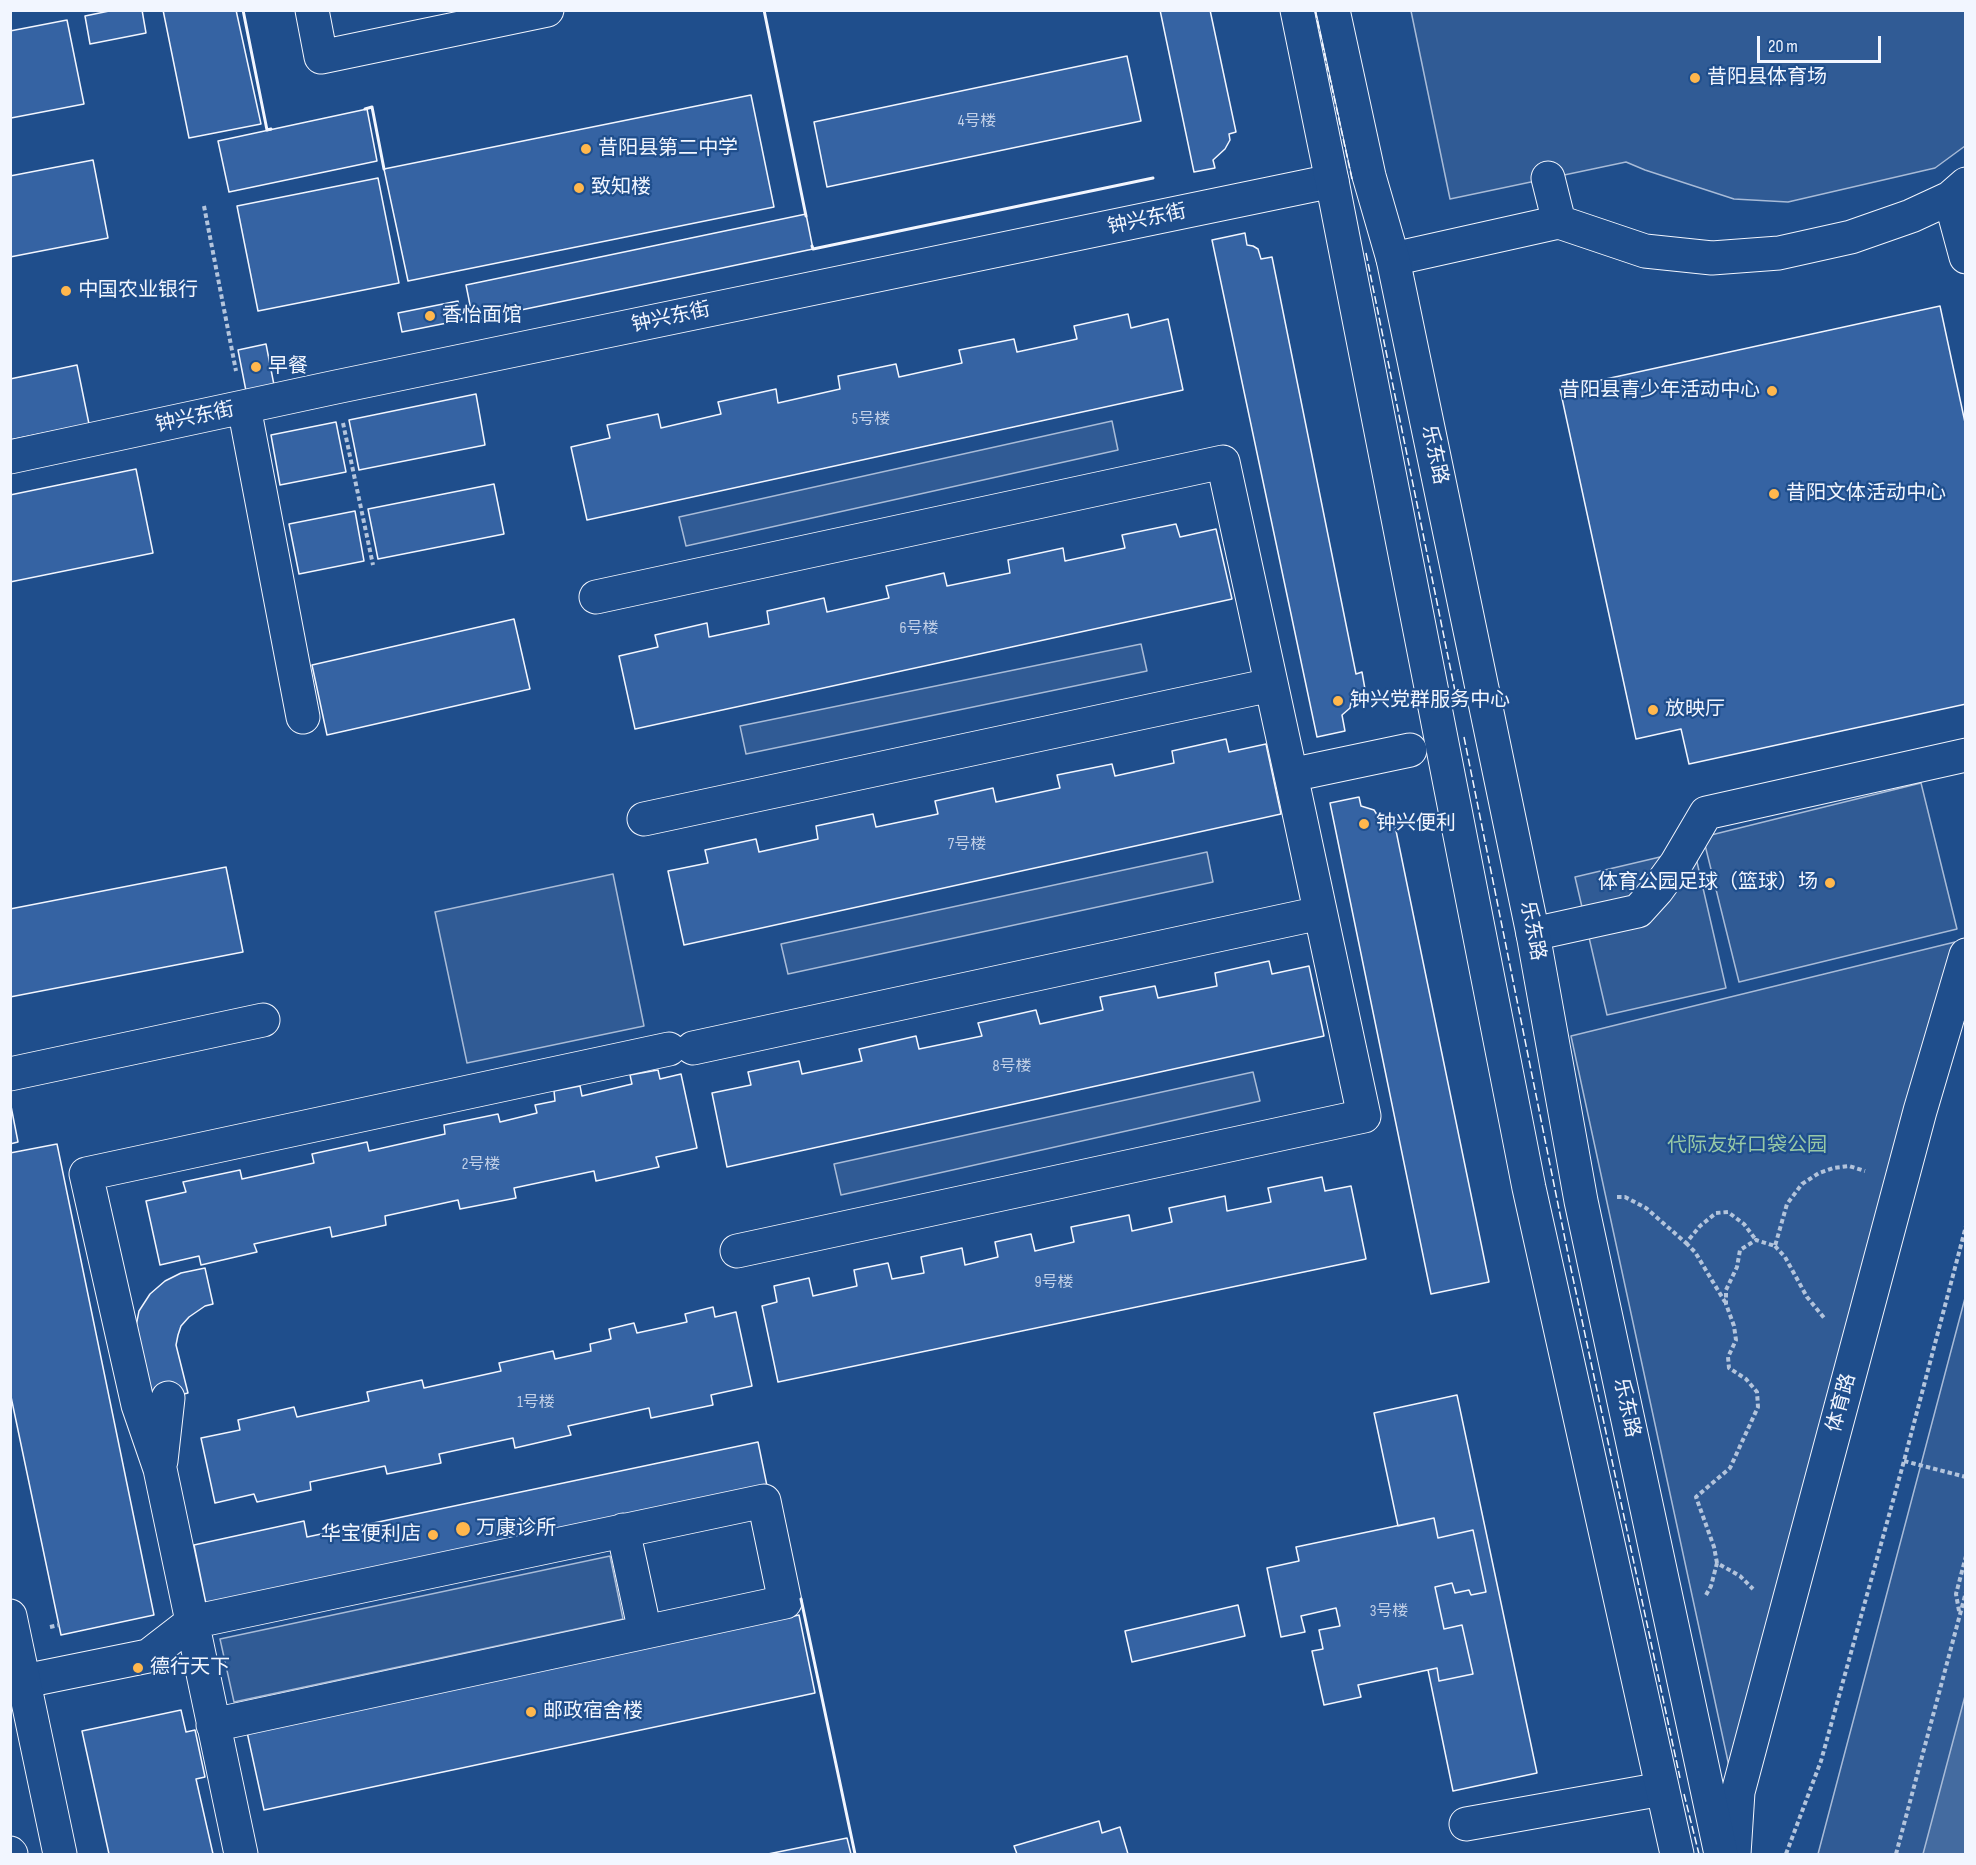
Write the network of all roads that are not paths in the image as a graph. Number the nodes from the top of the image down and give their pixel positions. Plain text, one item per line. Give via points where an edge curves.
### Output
1 (312, 10) edge
2 (547, 10) edge
3 (1297, 10) edge
4 (1333, 10) edge
5 (1548, 178) dead end
6 (1332, 181) junction
7 (1958, 191) edge
8 (1559, 222) junction
9 (1965, 257) edge
10 (1393, 259) junction
11 (244, 407) junction
12 (10, 457) edge
13 (596, 597) dead end
14 (1271, 685) junction
15 (303, 717) dead end
16 (1410, 750) dead end
17 (1965, 755) edge
18 (1291, 775) junction
19 (644, 819) dead end
20 (1320, 913) junction
21 (1533, 934) junction
22 (1965, 955) edge
23 (263, 1020) dead end
24 (10, 1074) edge
25 (736, 1251) dead end
26 (168, 1398) dead end
27 (160, 1469) junction
28 (624, 1530) junction
29 (10, 1616) edge
30 (192, 1622) junction
31 (645, 1632) junction
32 (17, 1682) edge
33 (213, 1725) junction
34 (1662, 1789) junction
35 (1466, 1824) dead end
36 (60, 1854) edge
37 (241, 1854) edge
38 (1677, 1854) edge
39 (1721, 1854) edge
40 (1734, 1854) edge

1 - 2 main road via 321,57
3 - 6 main road
4 - 10 main road, 乐东路 via 1369,176
5 - 8 main road
6 - 11 main road, 钟兴东街
6 - 34 main road via 1529,1188
7 - 8 main road via 1911,216 1851,237 1779,253 1712,258 1646,252
7 - 9 main road
8 - 10 main road
10 - 21 main road, 乐东路
11 - 12 main road, 钟兴东街
11 - 15 main road
13 - 14 main road via 1223,462
14 - 18 main road
14 - 19 main road
16 - 18 main road
17 - 21 main road via 1706,813 1676,864 1638,911
18 - 20 main road
20 - 25 main road via 1364,1116
20 - 27 main road via 86,1174 138,1405
21 - 39 main road, 乐东路 via 1581,1201
22 - 40 main road, 体育路 via 1738,1792
23 - 24 main road
26 - 27 main road
27 - 30 main road
28 - 30 main road
28 - 31 main road
28 - 31 main road via 764,1501 785,1602
29 - 32 main road
30 - 32 main road via 148,1656
30 - 33 main road
31 - 33 main road
32 - 36 main road
33 - 37 main road
34 - 35 main road
34 - 38 main road

